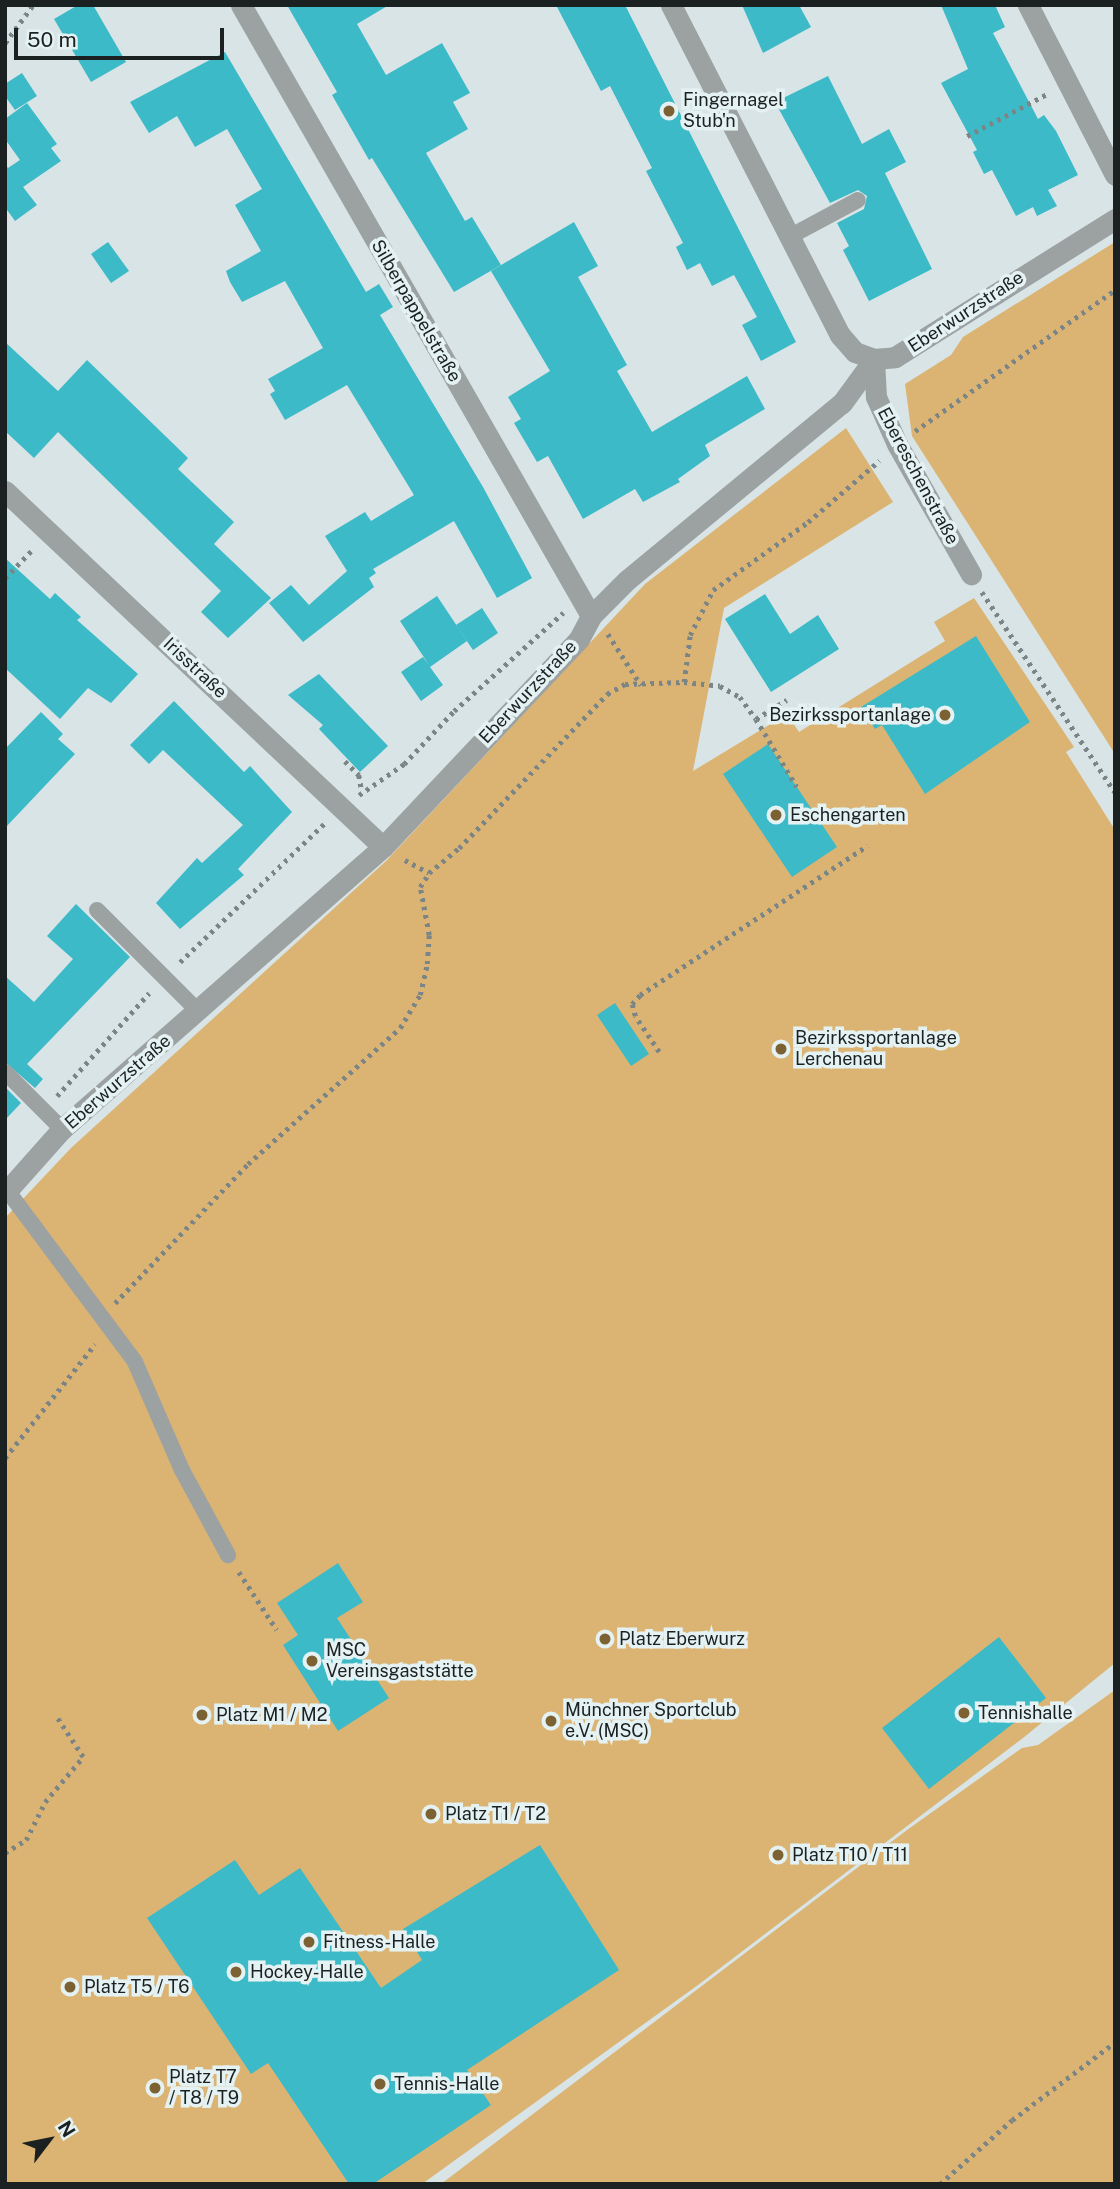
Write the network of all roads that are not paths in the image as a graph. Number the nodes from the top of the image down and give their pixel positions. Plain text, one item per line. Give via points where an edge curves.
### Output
1 (241, 5) edge
2 (671, 5) edge
3 (1028, 5) edge
4 (1115, 175) edge
5 (858, 200) dead end
6 (1115, 219) edge
7 (789, 237) junction
8 (874, 359) junction
9 (5, 491) edge
10 (971, 574) road end
11 (591, 616) junction
12 (383, 848) junction
13 (97, 910) dead end
14 (199, 1012) junction
15 (5, 1072) edge
16 (62, 1129) junction
17 (6, 1192) edge
18 (228, 1555) road end

1 - 11 street, Silberpappelstraße
2 - 7 street
3 - 4 street
5 - 7 lane
6 - 8 street, Eberwurzstraße via 919,344 895,357
7 - 8 street via 840,335 855,352
8 - 10 street, Ebereschenstraße via 876,397 897,444
8 - 11 street, Eberwurzstraße via 842,403 626,580
9 - 12 street, Irisstraße
11 - 12 street, Eberwurzstraße via 579,639
12 - 14 street, Eberwurzstraße
13 - 14 lane
14 - 16 street, Eberwurzstraße
15 - 16 lane
16 - 17 street, Eberwurzstraße
17 - 18 lane, Eberwurzstraße via 135,1362 182,1470

